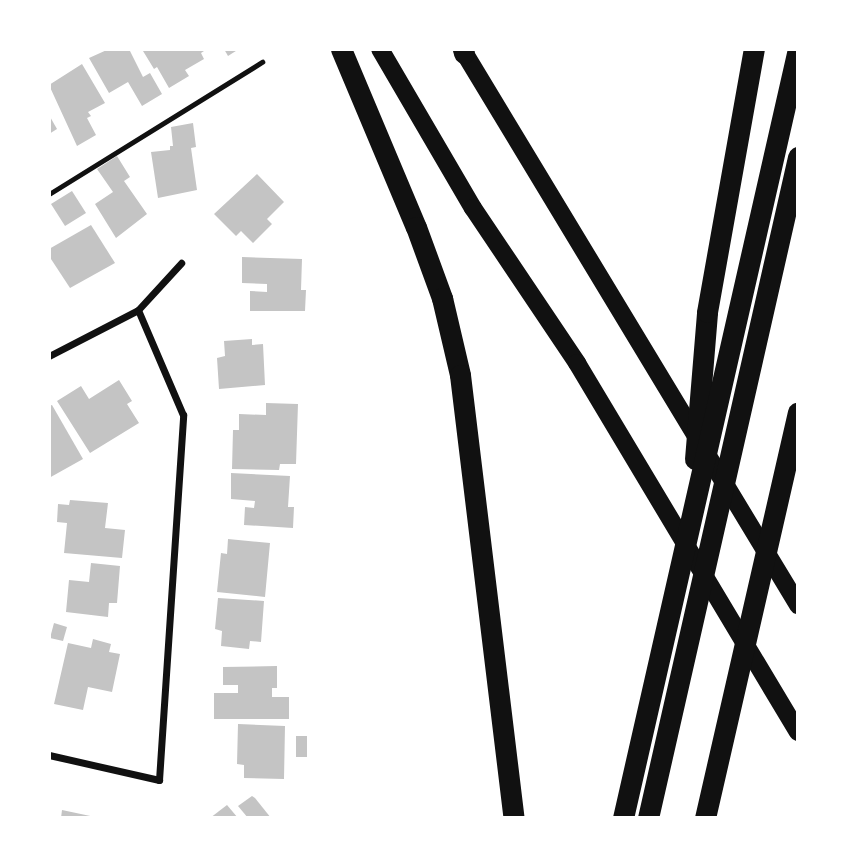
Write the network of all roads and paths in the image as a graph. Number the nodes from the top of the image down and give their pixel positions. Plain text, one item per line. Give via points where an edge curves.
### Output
1 (341, 49) edge
2 (380, 49) edge
3 (754, 49) edge
4 (798, 49) edge
5 (463, 50) edge
6 (262, 62) dead end
7 (798, 157) edge
8 (49, 194) edge
9 (181, 263) dead end
10 (138, 310) junction
11 (49, 356) edge
12 (798, 414) edge
13 (688, 538) junction
14 (798, 606) edge
15 (798, 732) edge
16 (49, 755) edge
17 (514, 818) edge
18 (623, 818) edge
19 (648, 818) edge
20 (705, 818) edge

1 - 17 highway via 442,298 460,375
2 - 15 main road via 472,208 577,363
3 - 13 highway via 707,312
4 - 13 highway
5 - 14 main road
6 - 8 lane
7 - 19 highway
9 - 10 street
10 - 11 street
10 - 16 street via 183,415 159,780
12 - 20 highway
13 - 18 highway

